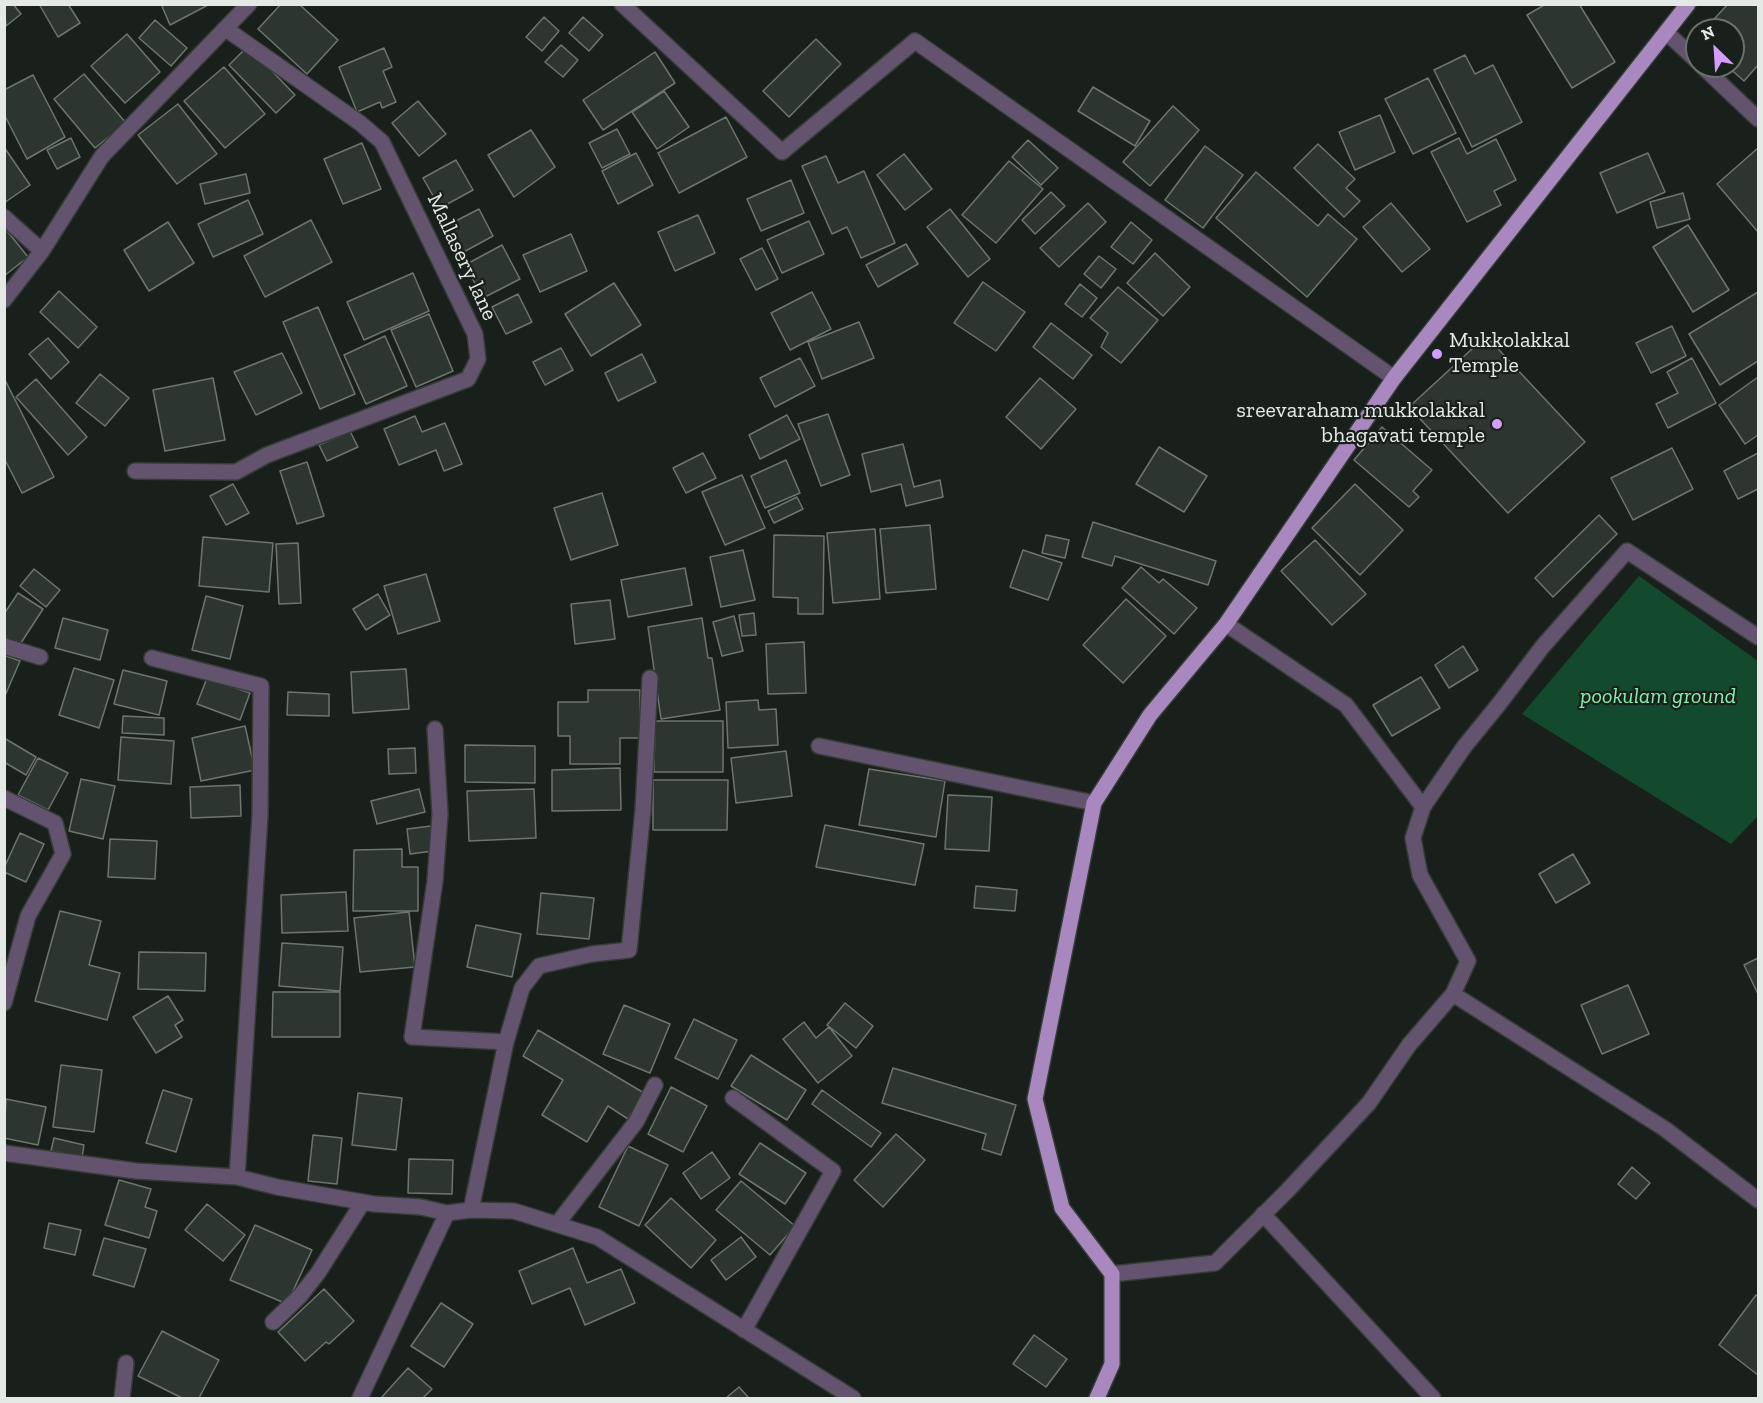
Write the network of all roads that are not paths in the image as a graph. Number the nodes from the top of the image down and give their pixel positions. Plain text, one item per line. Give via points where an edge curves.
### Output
1 (249, 4) edge
2 (622, 4) edge
3 (1688, 4) edge
4 (226, 29) junction
5 (1666, 32) junction
6 (1685, 50) edge
7 (1715, 78) edge
8 (1758, 119) edge
9 (4, 217) edge
10 (42, 251) junction
11 (4, 300) edge
12 (1394, 378) junction
13 (135, 471) dead end
14 (1226, 624) junction
15 (1758, 637) edge
16 (4, 646) edge
17 (40, 657) dead end
18 (152, 658) dead end
19 (650, 678) dead end
20 (435, 729) dead end
21 (819, 746) dead end
22 (4, 798) edge
23 (1094, 803) junction
24 (1423, 807) junction
25 (1453, 994) junction
26 (4, 1003) edge
27 (506, 1042) junction
28 (655, 1085) dead end
29 (733, 1098) dead end
30 (4, 1153) edge
31 (237, 1177) junction
32 (1758, 1200) edge
33 (363, 1202) junction
34 (471, 1210) junction
35 (447, 1213) junction
36 (1263, 1214) junction
37 (557, 1224) junction
38 (1112, 1274) junction
39 (273, 1322) dead end
40 (744, 1330) junction
41 (126, 1364) dead end
42 (122, 1398) edge
43 (360, 1398) edge
44 (853, 1398) edge
45 (1097, 1398) edge
46 (1433, 1398) edge

1 - 4 street
2 - 12 street via 782,152 915,41
3 - 5 main road
4 - 10 street via 102,156
4 - 13 street, Mallasery lane via 382,142 475,334 478,359 468,379 267,455 236,472
5 - 6 street
5 - 12 main road
7 - 8 street
9 - 10 street
10 - 11 street
12 - 14 main road
14 - 23 main road via 1150,715
14 - 24 street via 1346,705
15 - 24 street via 1628,551 1543,646
16 - 17 street
18 - 31 street via 261,686 260,815
19 - 27 street via 643,810 629,950 539,966 522,988
20 - 27 street via 440,814 435,881 412,1037
21 - 23 street
22 - 26 street via 55,823 63,854 28,916
23 - 38 main road via 1035,1099 1062,1208
24 - 25 street via 1413,838 1420,875 1468,961
25 - 32 street via 1665,1129
25 - 36 street via 1409,1046 1369,1103
27 - 34 street
28 - 37 street via 636,1122
29 - 40 street via 833,1171
30 - 31 street via 136,1171
31 - 33 street
33 - 35 street
33 - 39 street via 318,1273
34 - 35 street
34 - 37 street via 514,1211
35 - 43 street
36 - 38 street via 1215,1263
36 - 46 street
37 - 40 street via 597,1237
38 - 45 main road via 1112,1364
40 - 44 street
41 - 42 street

